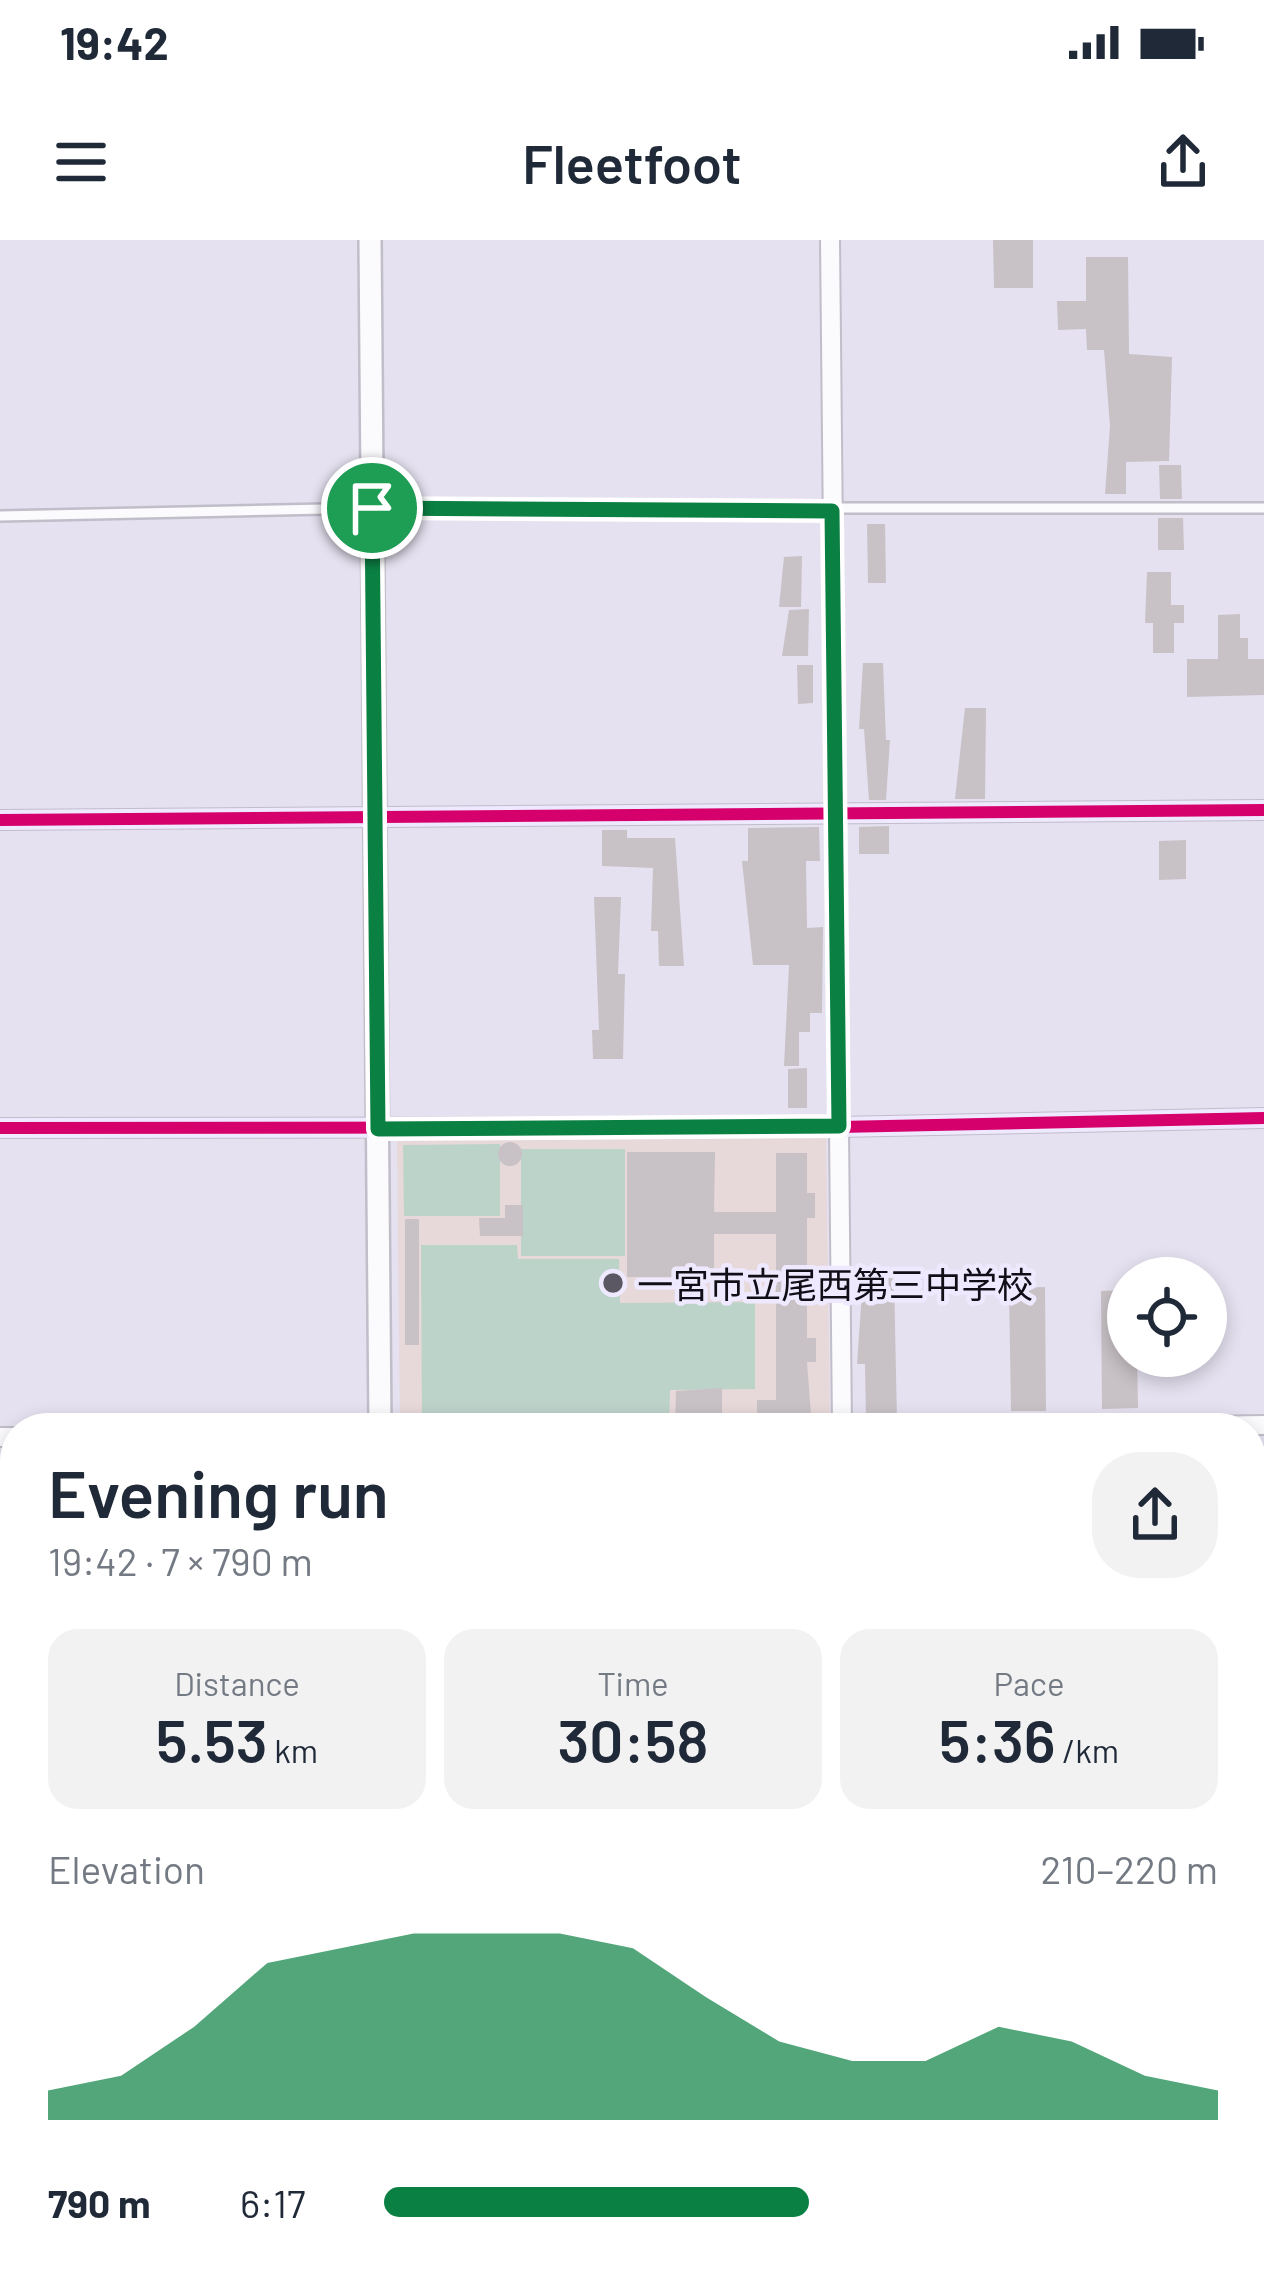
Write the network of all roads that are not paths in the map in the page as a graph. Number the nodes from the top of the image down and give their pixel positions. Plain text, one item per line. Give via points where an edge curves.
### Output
1 (370, 240) edge
2 (830, 240) edge
3 (372, 508) junction
4 (1264, 508) edge
5 (832, 511) junction
6 (0, 516) edge
7 (1264, 810) edge
8 (834, 814) junction
9 (375, 818) junction
10 (0, 820) edge
11 (1264, 1118) edge
12 (839, 1126) junction
13 (0, 1128) edge
14 (378, 1129) junction
15 (380, 1413) edge
16 (842, 1413) edge

1 - 3 street
2 - 5 street
3 - 5 lane
3 - 6 lane
3 - 9 street
4 - 5 lane
5 - 8 street
7 - 8 street
8 - 9 street
8 - 12 street
9 - 10 street
9 - 14 street
11 - 12 street
12 - 14 street
12 - 16 street
13 - 14 street
14 - 15 street

